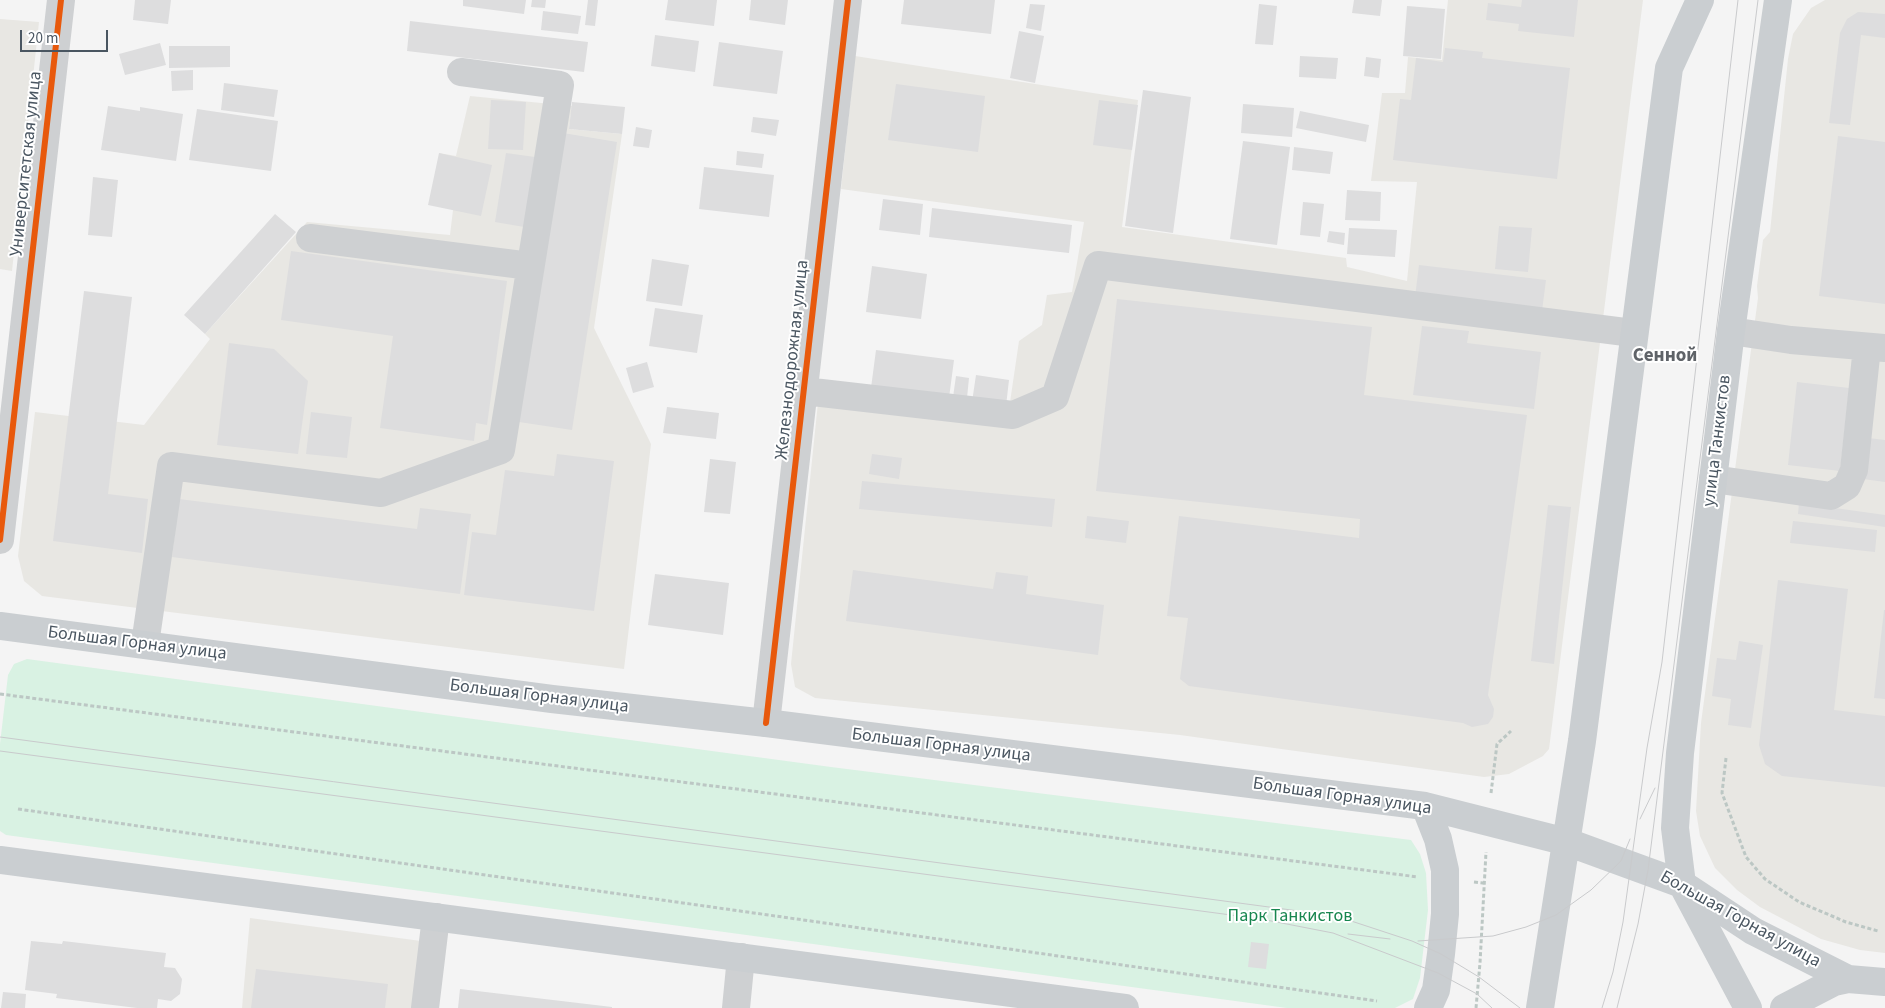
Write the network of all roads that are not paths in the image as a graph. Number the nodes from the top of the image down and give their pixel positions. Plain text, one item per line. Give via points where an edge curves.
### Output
1 (61, 0) edge
2 (848, 0) edge
3 (1700, 0) edge
4 (1778, 0) edge
5 (461, 72) dead end
6 (310, 238) dead end
7 (530, 266) junction
8 (1731, 331) junction
9 (1633, 333) junction
10 (1876, 347) edge
11 (804, 391) junction
12 (1713, 479) junction
13 (0, 540) edge
14 (0, 626) edge
15 (146, 644) junction
16 (766, 724) junction
17 (1426, 806) junction
18 (1567, 842) junction
19 (0, 860) edge
20 (1682, 884) junction
21 (436, 917) junction
22 (741, 957) junction
23 (1848, 979) junction
24 (1885, 982) edge
25 (425, 1008) edge
26 (736, 1008) edge
27 (1125, 1008) edge
28 (1428, 1008) edge
29 (1540, 1008) edge
30 (1748, 1008) edge
31 (1784, 1008) edge

1 - 13 street, Университетская улица
2 - 11 street, Железнодорожная улица
3 - 9 main road via 1669,68
4 - 8 main road, улица Танкистов
5 - 7 street via 560,85
6 - 7 street
7 - 15 street via 501,450 380,493 171,466
8 - 10 street
8 - 12 main road, улица Танкистов
9 - 11 street via 1098,265 1055,397 1013,415
9 - 18 main road
10 - 12 street via 1854,470 1846,486 1831,496
11 - 16 street, Железнодорожная улица
12 - 20 main road, улица Танкистов via 1680,753 1675,828
14 - 15 main road, Большая Горная улица
15 - 16 main road, Большая Горная улица via 552,700
16 - 17 main road, Большая Горная улица
17 - 18 main road, Большая Горная улица
17 - 28 main road via 1438,838 1445,914 1436,990
18 - 20 main road, Большая Горная улица
18 - 29 main road
19 - 21 main road
20 - 23 main road, Большая Горная улица via 1753,931
20 - 30 main road
21 - 22 main road
21 - 25 street
22 - 26 street
22 - 27 main road
23 - 24 main road, Большая Горная улица
23 - 31 main road, Большая Горная улица via 1834,982

